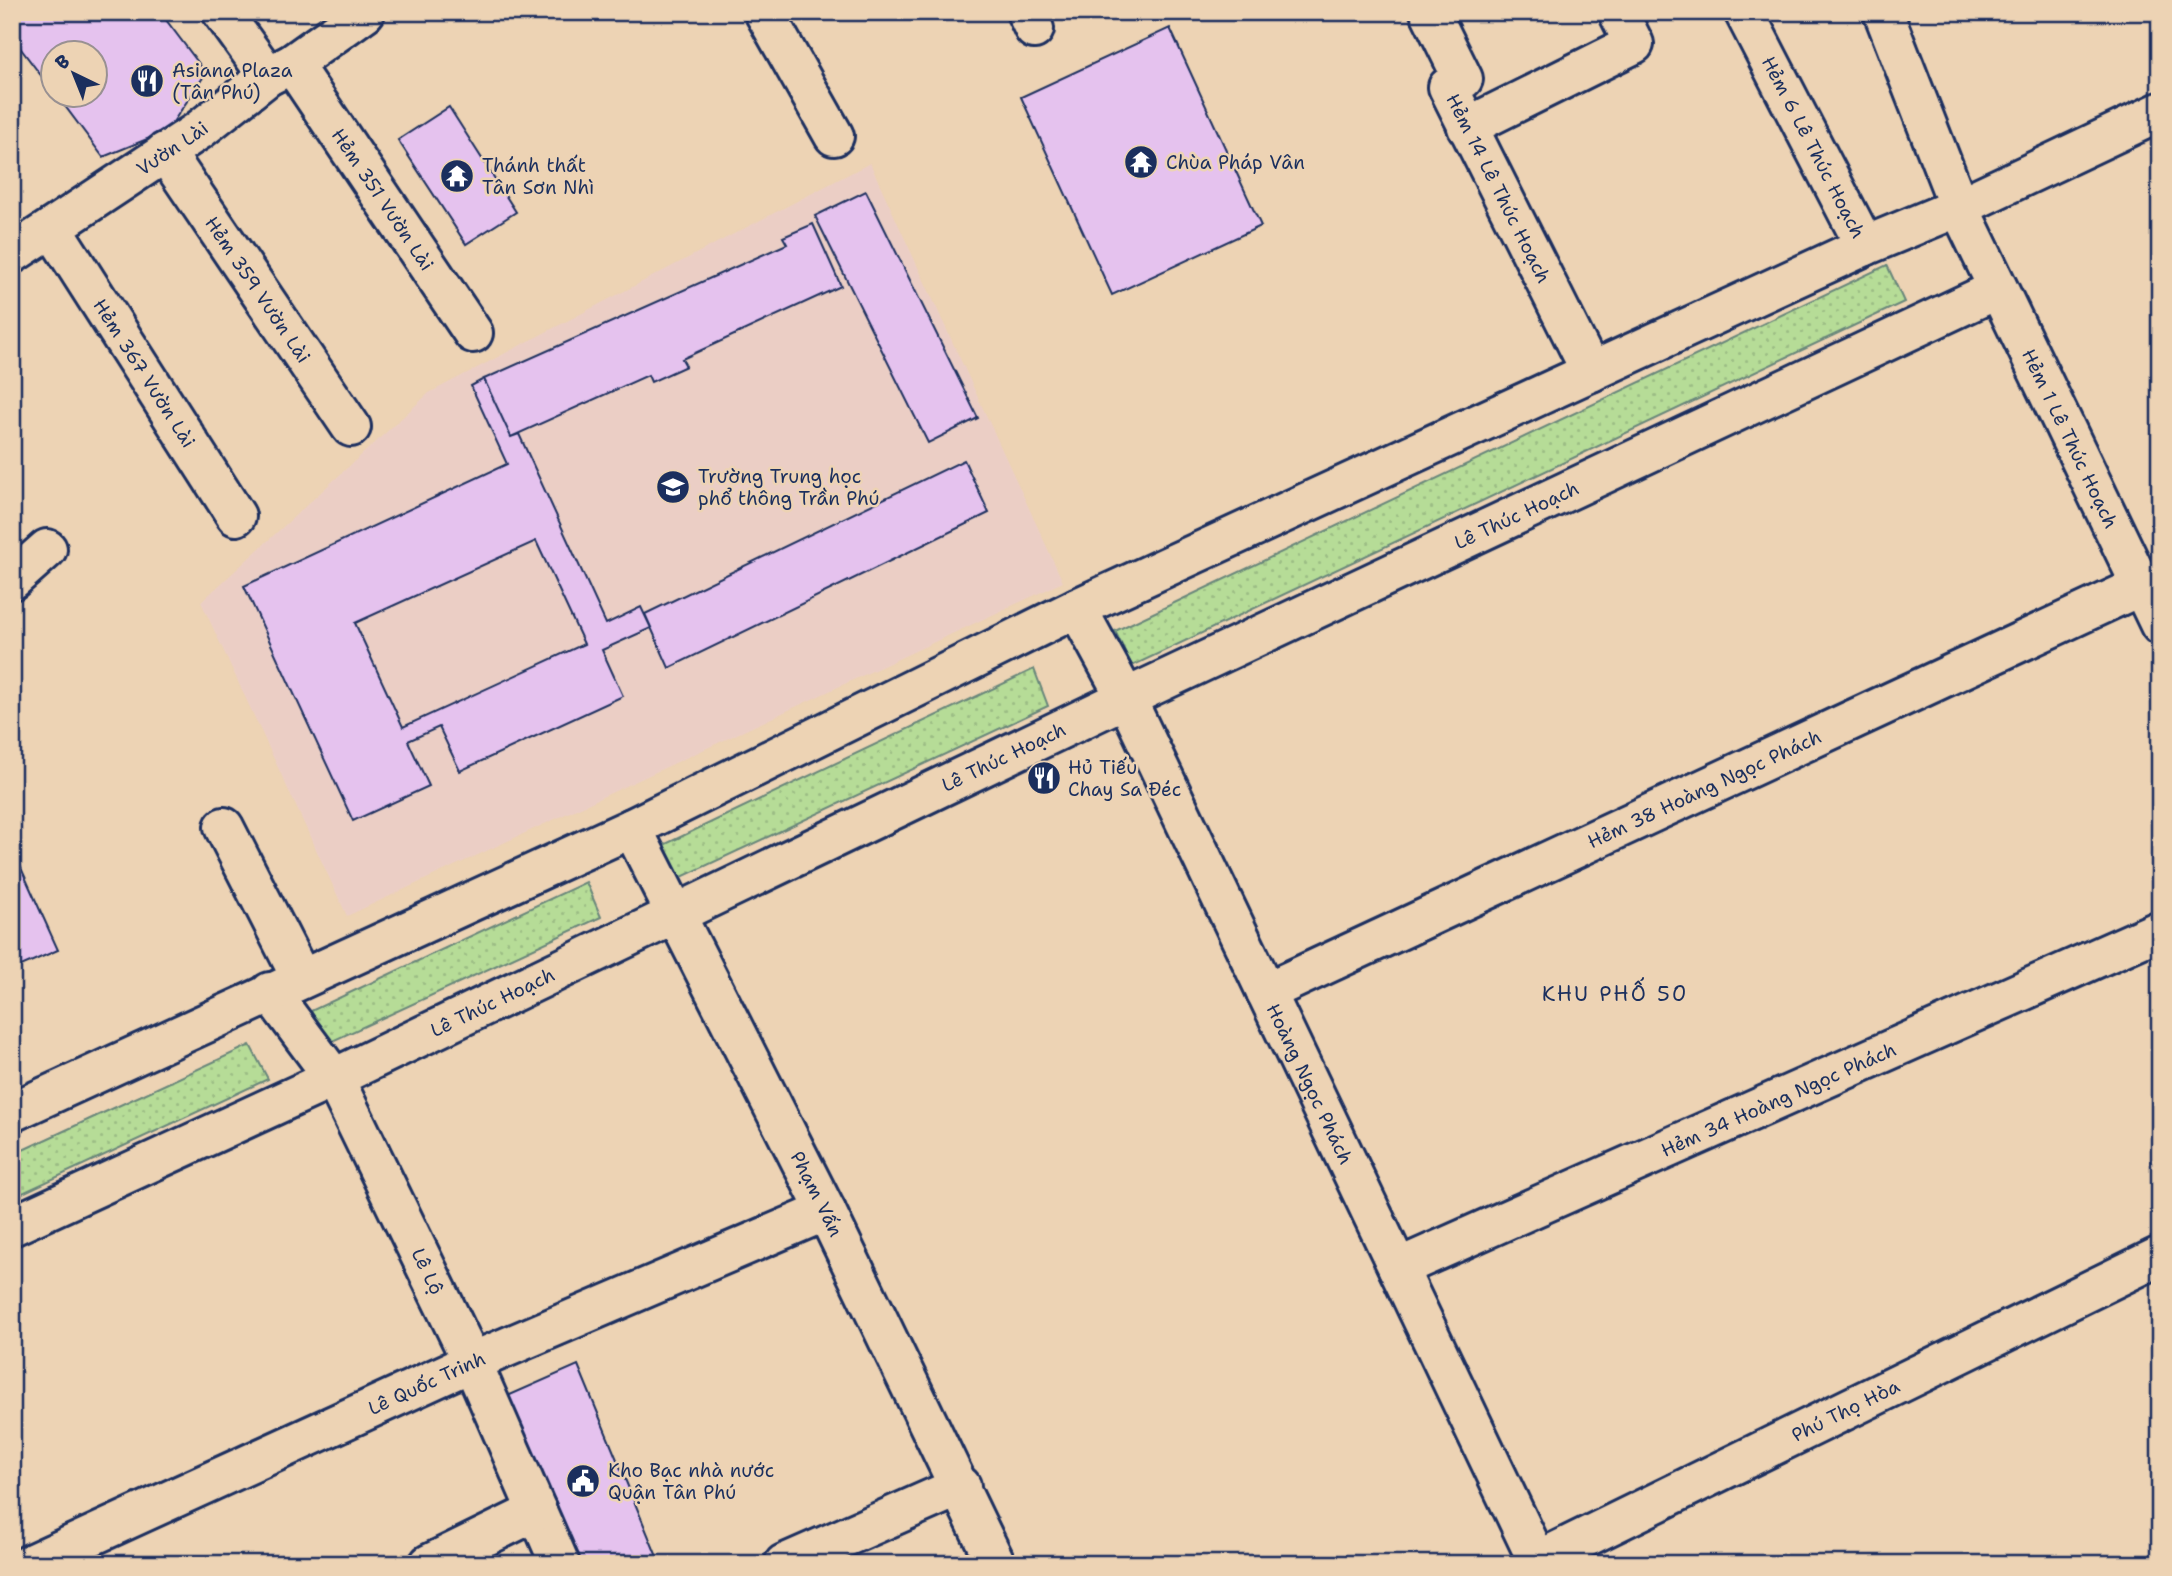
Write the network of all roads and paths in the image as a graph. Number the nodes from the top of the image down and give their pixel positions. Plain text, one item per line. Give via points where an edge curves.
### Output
1 (222, 12) edge
2 (764, 12) edge
3 (1430, 12) edge
4 (1618, 12) edge
5 (1744, 12) edge
6 (1883, 12) edge
7 (362, 13) edge
8 (280, 70) junction
9 (2160, 112) edge
10 (1468, 127) junction
11 (834, 136) dead end
12 (165, 152) junction
13 (1959, 208) junction
14 (52, 228) junction
15 (1865, 246) junction
16 (12, 254) edge
17 (1998, 289) junction
18 (473, 333) dead end
19 (1591, 372) junction
20 (351, 427) dead end
21 (236, 516) dead end
22 (47, 549) dead end
23 (12, 580) edge
24 (2143, 585) junction
25 (1077, 608) junction
26 (2160, 625) edge
27 (1126, 698) junction
28 (224, 827) dead end
29 (632, 828) junction
30 (674, 916) junction
31 (2160, 929) edge
32 (286, 985) junction
33 (1266, 992) junction
34 (334, 1078) junction
35 (12, 1112) edge
36 (826, 1211) junction
37 (12, 1226) edge
38 (2160, 1256) edge
39 (1398, 1268) junction
40 (472, 1362) junction
41 (961, 1486) junction
42 (537, 1511) junction
43 (1536, 1563) edge
44 (30, 1564) edge
45 (429, 1564) edge
46 (560, 1564) edge
47 (784, 1564) edge
48 (996, 1564) edge

1 - 8 street, Hẻm 351 Vườn Lài
2 - 11 street
3 - 10 street, Hẻm 14 Lê Thúc Hoạch via 1463,79 1448,87
4 - 10 street via 1634,44
5 - 15 street, Hẻm 6 Lê Thúc Hoạch
6 - 13 street, Hẻm 1 Lê Thúc Hoạch
7 - 8 street, Vườn Lài
8 - 12 street, Vườn Lài
8 - 18 street, Hẻm 351 Vườn Lài
9 - 13 street
10 - 19 street, Hẻm 14 Lê Thúc Hoạch
12 - 14 street, Vườn Lài
12 - 20 street, Hẻm 359 Vườn Lài
13 - 15 street
13 - 17 street, Hẻm 1 Lê Thúc Hoạch
14 - 16 street, Vườn Lài
14 - 21 street, Hẻm 367 Vườn Lài
15 - 19 street
17 - 24 street, Hẻm 1 Lê Thúc Hoạch
17 - 27 street, Lê Thúc Hoạch
19 - 25 street
22 - 23 street
24 - 26 street, Hẻm 1 Lê Thúc Hoạch
24 - 33 street, Hẻm 38 Hoàng Ngọc Phách
25 - 27 street, Hoàng Ngọc Phách
25 - 29 street
27 - 30 street, Lê Thúc Hoạch
27 - 33 street, Hoàng Ngọc Phách
28 - 32 street, Lê Lộ
29 - 30 street, Phạm Vấn
29 - 32 street
30 - 34 street, Lê Thúc Hoạch
30 - 36 street, Phạm Vấn
31 - 39 street, Hẻm 34 Hoàng Ngọc Phách
32 - 34 street, Lê Lộ
32 - 35 street
33 - 39 street, Hoàng Ngọc Phách
34 - 37 street, Lê Thúc Hoạch
34 - 40 street, Lê Lộ
36 - 40 street, Lê Quốc Trinh
36 - 41 street, Phạm Vấn
38 - 43 street, Phú Thọ Hòa
39 - 43 street, Hoàng Ngọc Phách
40 - 42 street, Lê Lộ
40 - 44 street, Lê Quốc Trinh
41 - 47 street
41 - 48 street, Phạm Vấn
42 - 45 street
42 - 46 street, Lê Lộ

